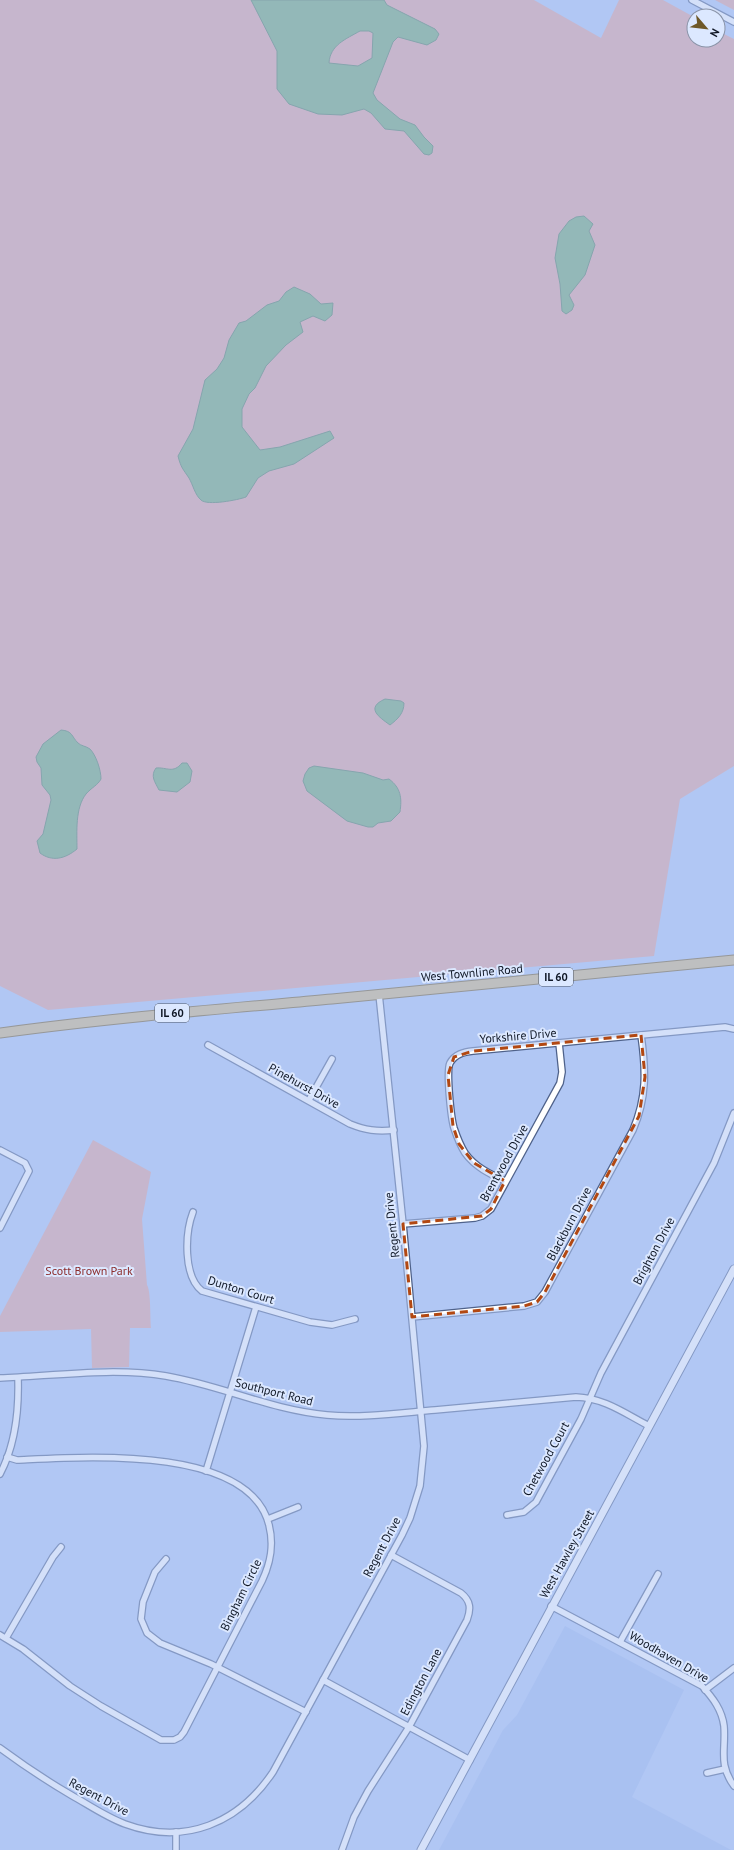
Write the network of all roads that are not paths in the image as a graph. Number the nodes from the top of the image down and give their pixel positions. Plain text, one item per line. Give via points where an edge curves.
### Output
1 (692, 0) edge
2 (734, 22) edge
3 (734, 960) edge
4 (379, 994) junction
5 (734, 1029) edge
6 (0, 1033) edge
7 (641, 1035) junction
8 (559, 1043) junction
9 (208, 1045) dead end
10 (332, 1059) dead end
11 (309, 1100) junction
12 (734, 1113) edge
13 (394, 1130) junction
14 (0, 1150) edge
15 (505, 1182) junction
16 (193, 1212) dead end
17 (403, 1224) junction
18 (0, 1228) edge
19 (734, 1269) edge
20 (256, 1307) junction
21 (412, 1317) junction
22 (355, 1319) dead end
23 (0, 1378) edge
24 (18, 1378) junction
25 (229, 1392) junction
26 (591, 1398) junction
27 (421, 1411) junction
28 (649, 1426) junction
29 (7, 1457) junction
30 (206, 1471) junction
31 (0, 1474) edge
32 (298, 1507) dead end
33 (507, 1514) dead end
34 (268, 1519) junction
35 (61, 1547) dead end
36 (391, 1555) junction
37 (166, 1559) dead end
38 (658, 1574) dead end
39 (551, 1606) junction
40 (0, 1635) edge
41 (6, 1638) junction
42 (620, 1642) junction
43 (218, 1667) junction
44 (734, 1668) edge
45 (323, 1680) junction
46 (705, 1690) junction
47 (306, 1712) junction
48 (410, 1727) junction
49 (0, 1748) edge
50 (470, 1760) junction
51 (725, 1769) junction
52 (707, 1773) dead end
53 (734, 1786) edge
54 (176, 1832) junction
55 (176, 1850) edge
56 (342, 1850) edge
57 (421, 1850) edge

1 - 2 street
3 - 4 main road, West Townline Road / IL 60
4 - 6 main road, IL 60 via 116,1019
4 - 13 street, Regent Drive
5 - 7 street, Yorkshire Drive via 725,1027
7 - 8 street, Yorkshire Drive
7 - 21 street, Blackburn Drive via 644,1091 633,1130 545,1292 537,1302 524,1306
8 - 15 street, Brentwood Drive via 562,1072 560,1083
8 - 15 street, Yorkshire Drive via 463,1052 454,1057 449,1066 453,1126 459,1144 474,1163
9 - 11 street, Pinehurst Drive
10 - 11 street
11 - 13 street, Pinehurst Drive via 364,1130
12 - 26 street, Brighton Drive via 714,1163 600,1374
13 - 17 street, Regent Drive
14 - 18 street via 27,1166 28,1174
15 - 17 street, Brentwood Drive via 491,1210 482,1216
16 - 20 street, Dunton Court via 187,1243 194,1283 202,1291
17 - 21 street, Regent Drive
19 - 28 street, West Hawley Street
20 - 22 street, Dunton Court via 310,1322 332,1325
20 - 25 street
21 - 27 street, Regent Drive
23 - 24 street, Southport Road
24 - 25 street, Southport Road via 139,1373 189,1381
24 - 29 street via 18,1415
25 - 27 street, Southport Road via 297,1411 326,1415 365,1416
25 - 30 street
26 - 27 street, Southport Road via 576,1397
26 - 28 street
26 - 33 street, Chetwood Court via 536,1502 524,1512
27 - 36 street, Regent Drive via 424,1460 420,1486 410,1518
28 - 39 street, West Hawley Street
29 - 30 street, Bingham Circle via 17,1460 93,1456 130,1458 167,1462
29 - 31 street
30 - 34 street, Bingham Circle via 226,1477 246,1488
32 - 34 street
34 - 43 street, Bingham Circle via 272,1546 268,1569
35 - 41 street
36 - 45 street, Regent Drive
36 - 48 street, Edington Lane via 461,1593 469,1601 470,1610
37 - 43 street via 154,1572 143,1602 143,1627 160,1643
38 - 42 street
39 - 42 street, Woodhaven Drive
39 - 50 street, West Hawley Street
40 - 41 street, Bingham Circle
41 - 43 street, Bingham Circle via 100,1706 167,1741 180,1737 184,1732
42 - 46 street, Woodhaven Drive via 681,1674
43 - 47 street
44 - 46 street
45 - 47 street, Regent Drive
45 - 48 street
46 - 51 street, Woodhaven Drive via 722,1717 722,1756
47 - 54 street, Regent Drive via 273,1772 257,1794 243,1807 219,1822 199,1829
48 - 50 street
48 - 56 street, Edington Lane via 368,1791 354,1817
49 - 54 street, Regent Drive via 47,1781 118,1821 149,1830
50 - 57 street, West Hawley Street
51 - 52 street
51 - 53 street, Woodhaven Drive
54 - 55 street

